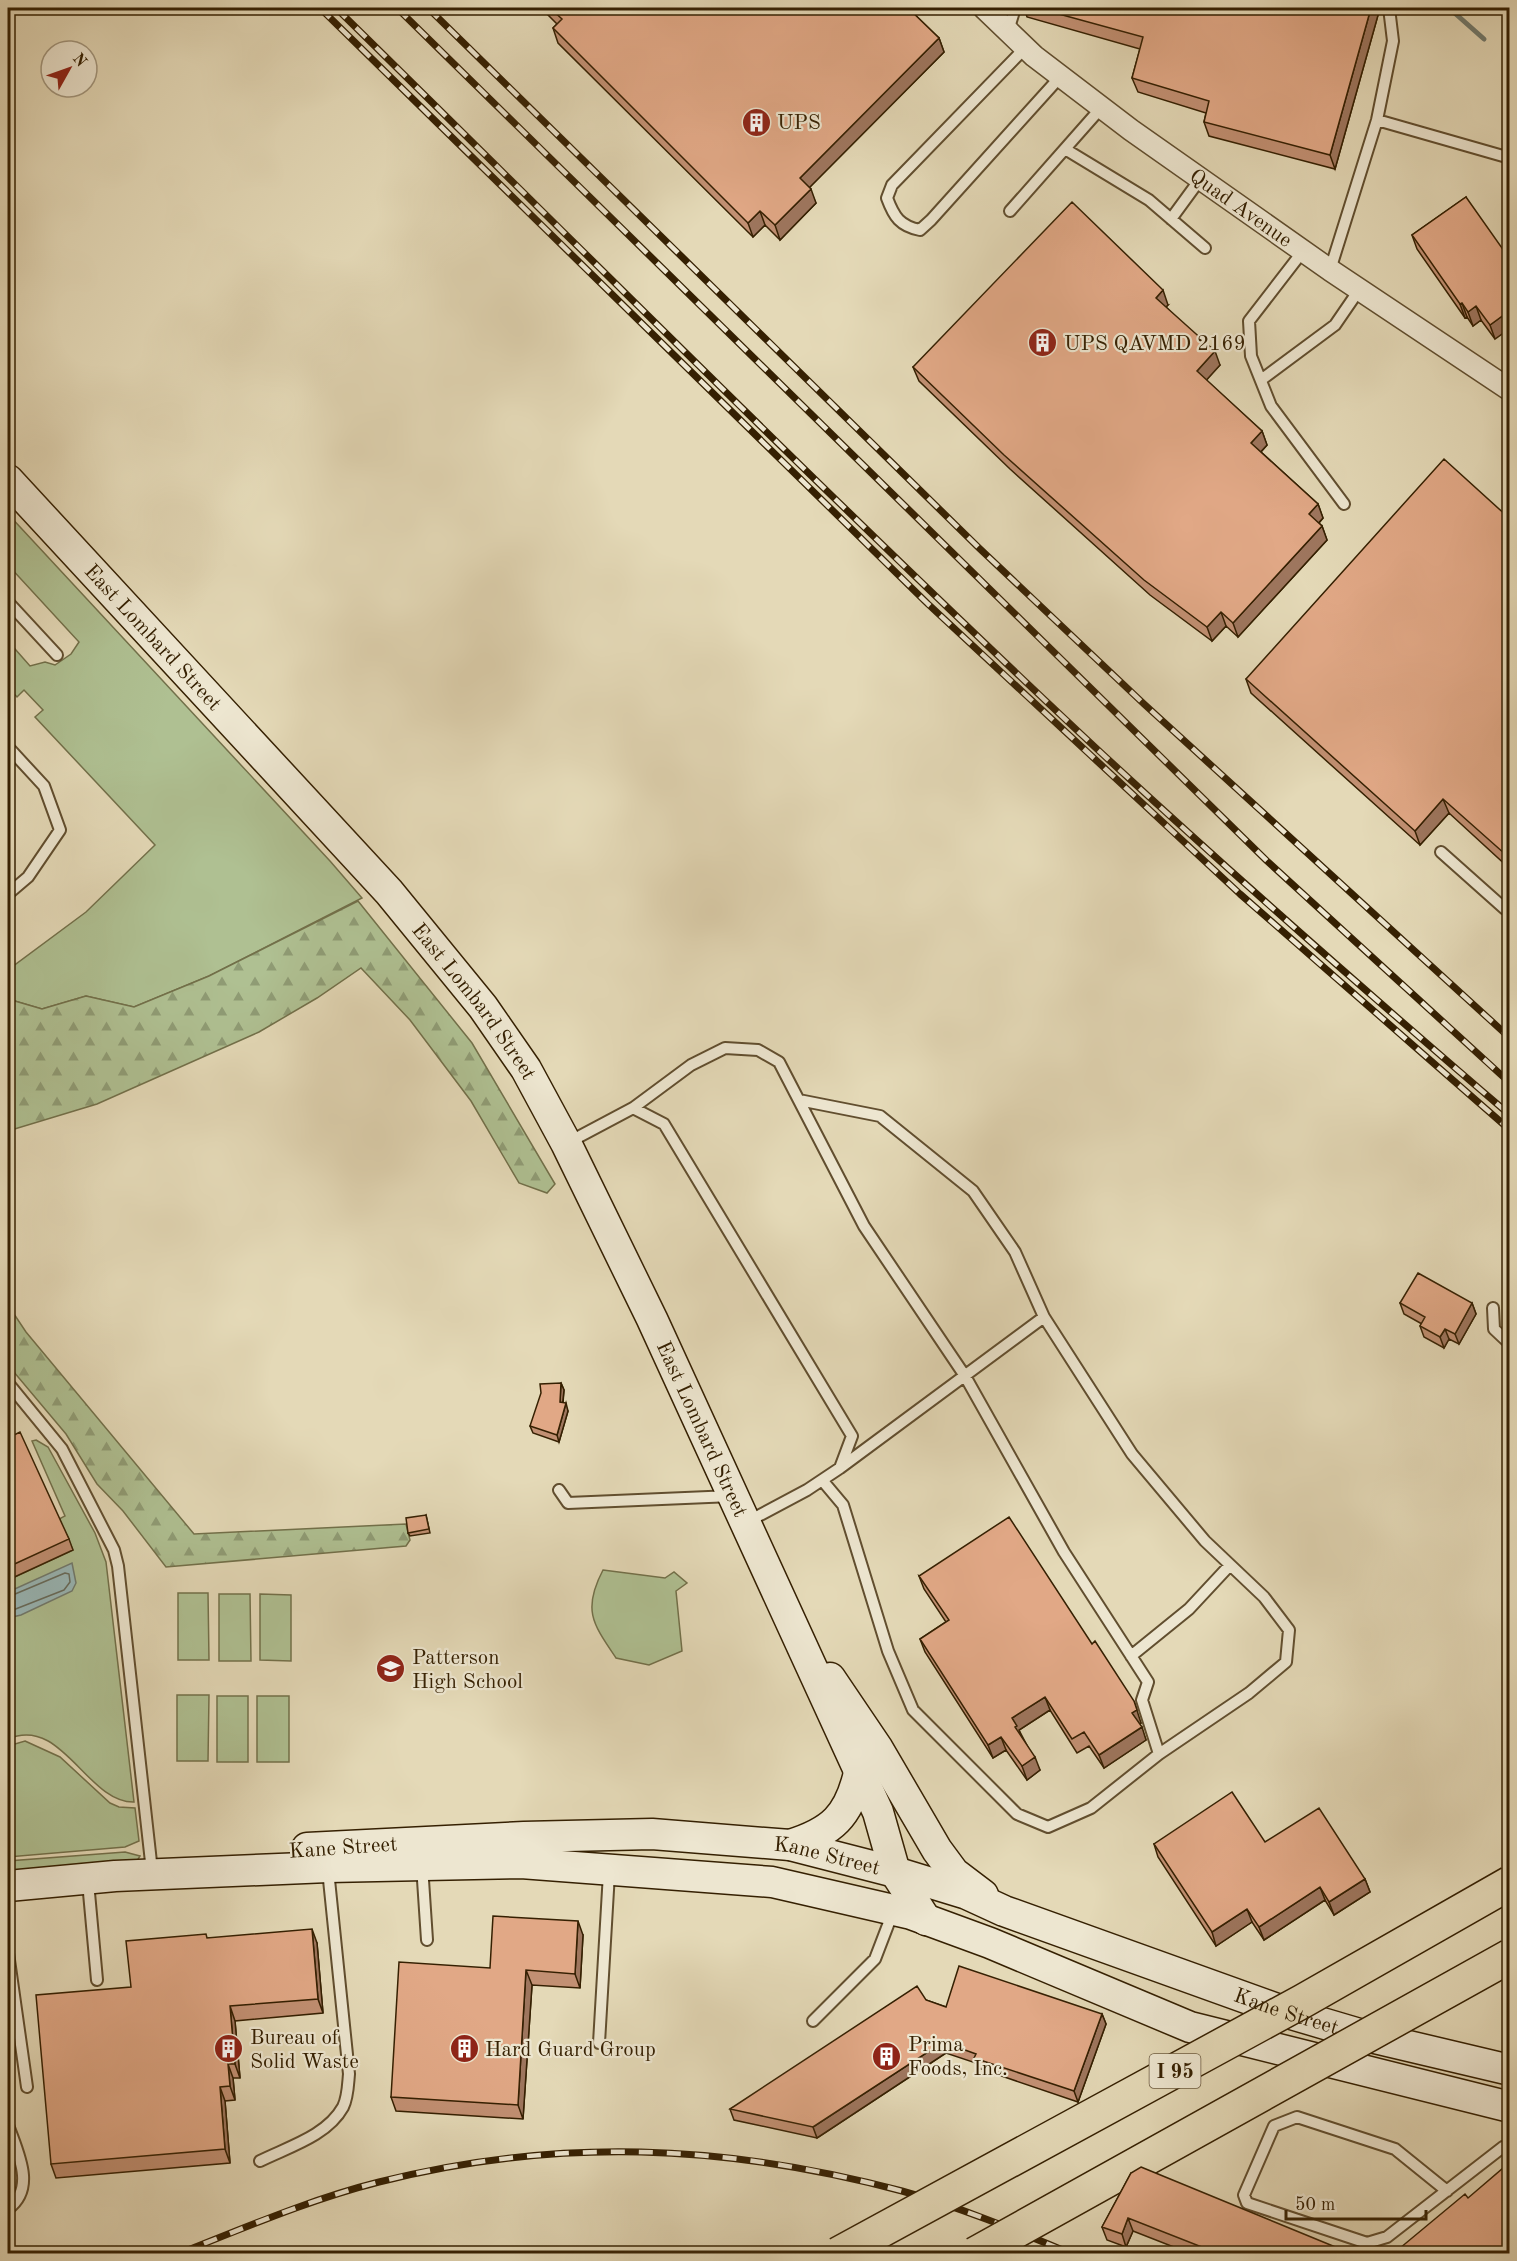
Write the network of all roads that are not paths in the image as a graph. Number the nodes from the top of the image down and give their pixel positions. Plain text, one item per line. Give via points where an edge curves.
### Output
1 (984, 8) edge
2 (1015, 8) edge
3 (1389, 8) edge
4 (1008, 31) junction
5 (1025, 48) junction
6 (1060, 77) junction
7 (1101, 108) junction
8 (1377, 120) junction
9 (1065, 149) junction
10 (1509, 158) edge
11 (1201, 178) junction
12 (1010, 211) dead end
13 (1171, 219) junction
14 (1205, 248) dead end
15 (1303, 251) junction
16 (1330, 270) junction
17 (1359, 290) junction
18 (1261, 380) junction
19 (1509, 390) edge
20 (8, 480) edge
21 (1344, 504) dead end
22 (8, 602) edge
23 (57, 655) dead end
24 (8, 747) edge
25 (1441, 852) dead end
26 (8, 894) edge
27 (1508, 908) edge
28 (799, 1100) junction
29 (633, 1108) junction
30 (566, 1143) junction
31 (1492, 1308) dead end
32 (1044, 1317) junction
33 (1509, 1344) edge
34 (965, 1376) junction
35 (8, 1383) edge
36 (840, 1468) junction
37 (822, 1480) junction
38 (559, 1490) dead end
39 (732, 1496) junction
40 (744, 1523) junction
41 (1230, 1565) junction
42 (790, 1624) junction
43 (1131, 1656) junction
44 (1159, 1754) junction
45 (859, 1773) junction
46 (903, 1795) junction
47 (790, 1845) junction
48 (422, 1865) junction
49 (328, 1867) junction
50 (609, 1869) junction
51 (152, 1871) junction
52 (895, 1872) junction
53 (101, 1877) junction
54 (1509, 1883) edge
55 (8, 1886) edge
56 (862, 1902) junction
57 (895, 1910) junction
58 (1004, 1911) junction
59 (926, 1920) junction
60 (427, 1940) dead end
61 (8, 1953) edge
62 (1509, 1956) edge
63 (97, 1980) dead end
64 (813, 2021) dead end
65 (599, 2043) dead end
66 (1509, 2070) edge
67 (27, 2087) dead end
68 (1509, 2107) edge
69 (8, 2125) edge
70 (1509, 2148) edge
71 (260, 2160) dead end
72 (1447, 2191) junction
73 (8, 2209) edge
74 (1367, 2243) junction
75 (838, 2253) edge
76 (975, 2253) edge
77 (1376, 2253) edge

1 - 4 street, Quad Avenue
2 - 4 lane
3 - 8 lane via 1394,41
4 - 5 street, Quad Avenue
5 - 6 street, Quad Avenue
5 - 6 lane via 892,185 887,198 893,215 906,227 920,230 931,220
6 - 7 street, Quad Avenue
7 - 9 lane
7 - 11 street, Quad Avenue
8 - 10 lane
8 - 16 lane
9 - 12 lane
9 - 13 lane via 1149,200
11 - 13 lane
11 - 15 street, Quad Avenue
13 - 14 lane
15 - 16 street, Quad Avenue
15 - 18 lane via 1249,321 1251,356
16 - 17 street, Quad Avenue
17 - 18 lane via 1335,326
17 - 19 street, Quad Avenue
18 - 21 lane via 1271,406
20 - 30 main road, East Lombard Street via 389,892 483,1007 526,1069
22 - 23 lane
24 - 26 lane via 44,786 60,831 28,877
25 - 27 lane
28 - 29 lane via 779,1062 758,1050 725,1048 691,1065
28 - 32 lane via 880,1116 973,1191 1015,1252
28 - 34 lane via 864,1226
29 - 30 lane
29 - 36 lane via 664,1124 852,1436
30 - 39 main road, East Lombard Street
31 - 33 lane via 1494,1329
32 - 34 lane
32 - 41 lane via 1132,1454
34 - 36 lane
34 - 43 lane via 1064,1552
35 - 51 lane via 62,1449 114,1550
36 - 37 lane
37 - 40 lane
37 - 44 lane via 843,1505 888,1651 913,1710 1017,1814 1048,1827 1090,1808
38 - 39 lane via 568,1503
39 - 40 main road, East Lombard Street
40 - 42 main road, East Lombard Street
41 - 43 lane via 1189,1609
41 - 44 lane via 1289,1630 1286,1662 1249,1693
42 - 45 main road, East Lombard Street
42 - 46 main road, East Lombard Street via 878,1749
43 - 44 lane via 1148,1682 1142,1700
45 - 47 main road via 852,1800 841,1815 823,1832
45 - 52 main road, East Lombard Street via 878,1812
46 - 52 main road via 915,1837 911,1853
46 - 58 main road via 954,1873
47 - 51 main road, Kane Street via 652,1834 512,1837 312,1847
47 - 52 main road, Kane Street
48 - 49 main road, Kane Street
48 - 50 main road, Kane Street via 520,1863
48 - 60 lane
49 - 53 main road, Kane Street
49 - 71 lane via 348,2092 344,2106 315,2134
50 - 56 main road, Kane Street via 772,1882
50 - 65 lane
51 - 53 main road, Kane Street
52 - 56 main road
52 - 58 main road, Kane Street via 967,1894
52 - 59 main road, East Lombard Street
53 - 55 main road, Kane Street
53 - 63 lane
54 - 75 highway, I 95, bridge via 1304,2001
56 - 57 main road, Kane Street
57 - 59 main road, Kane Street
57 - 64 lane via 875,1959
58 - 66 main road, Kane Street via 1288,2013
59 - 68 main road, Kane Street via 1001,1947 1190,2027
61 - 67 lane
62 - 76 highway, bridge
69 - 73 lane via 25,2171 21,2190
70 - 72 lane via 1503,2146
72 - 74 lane via 1387,2237
72 - 74 lane via 1395,2149 1297,2117 1274,2126 1244,2195 1247,2203
74 - 77 lane

